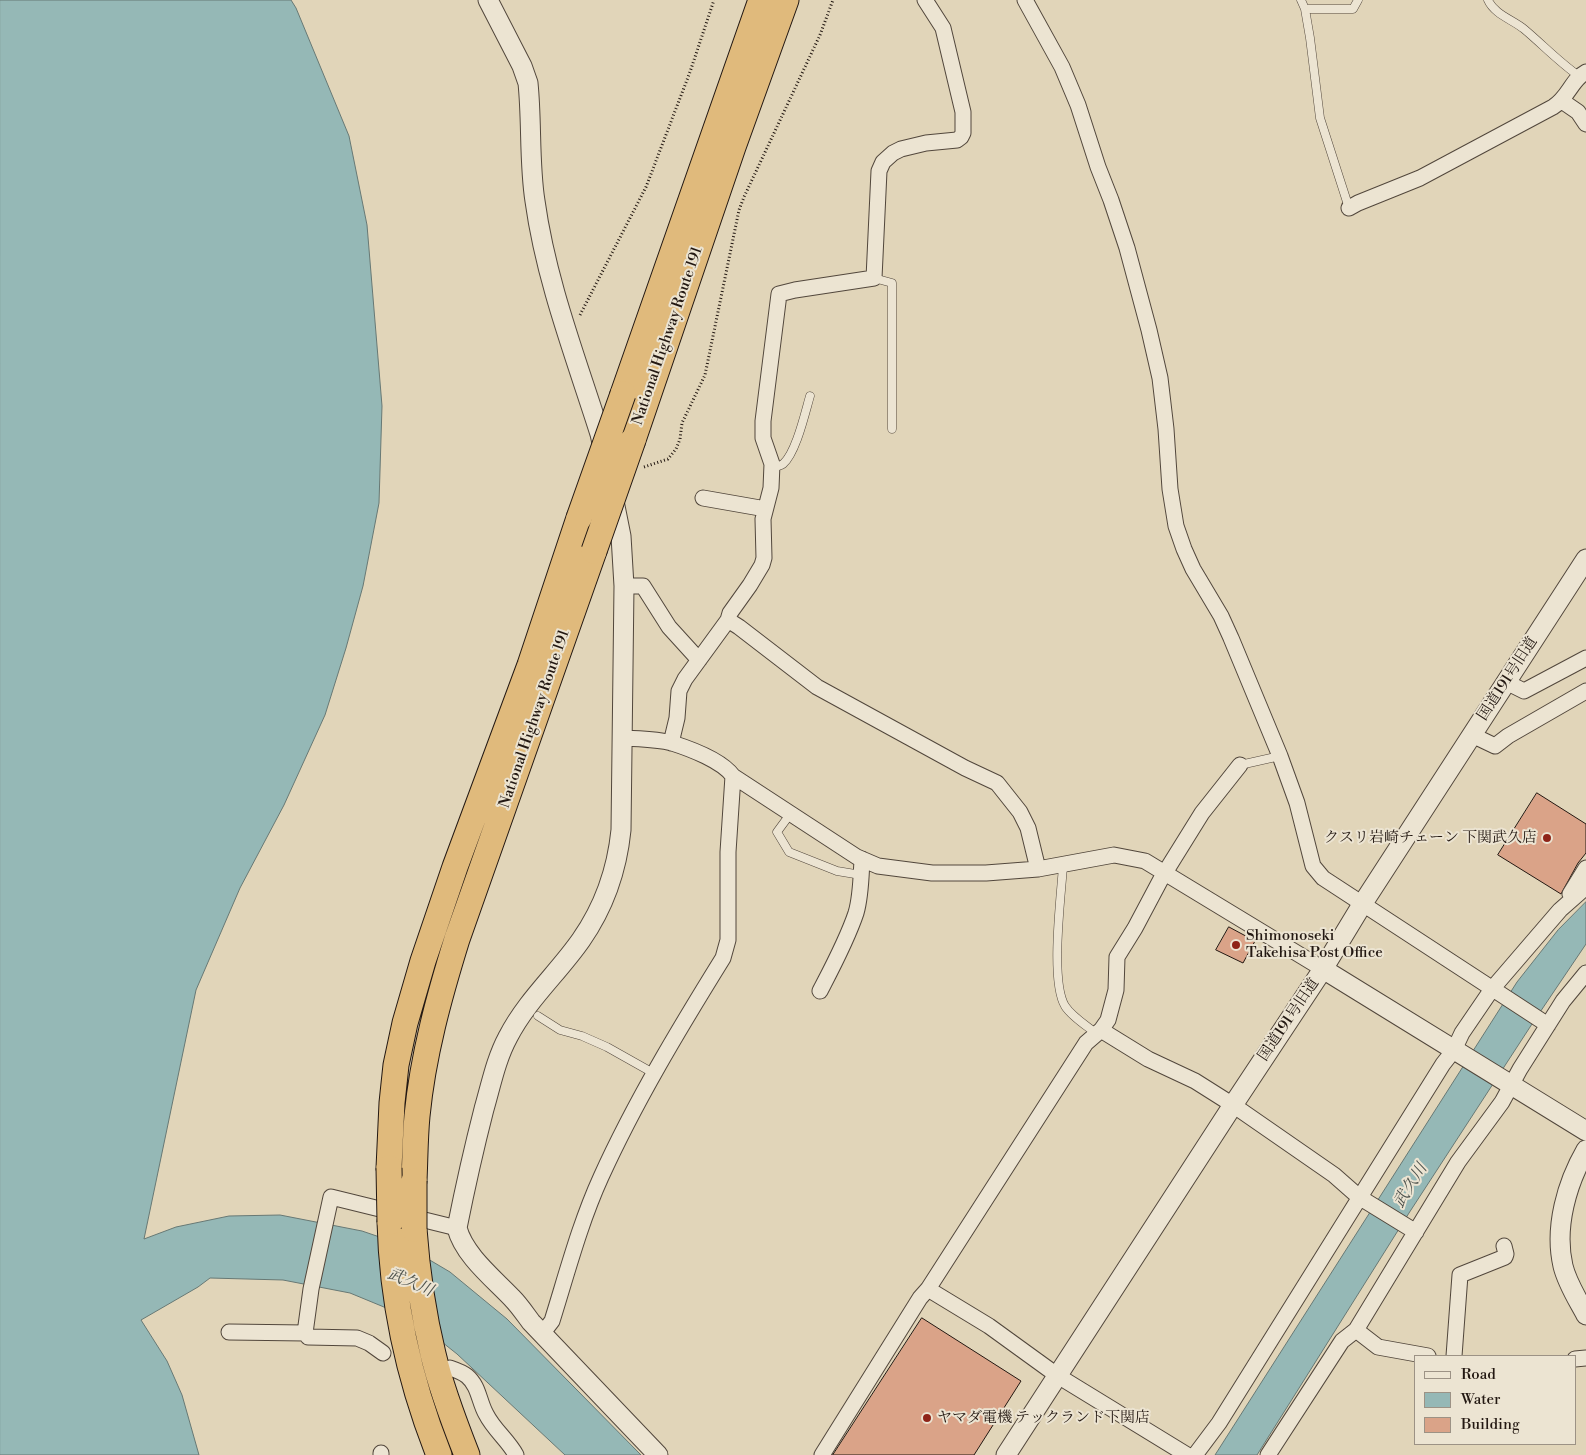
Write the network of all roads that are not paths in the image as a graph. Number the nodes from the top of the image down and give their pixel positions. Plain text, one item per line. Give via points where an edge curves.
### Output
1 (488, 0) edge
2 (747, 0) edge
3 (761, 0) edge
4 (786, 0) edge
5 (926, 0) edge
6 (1025, 0) edge
7 (1301, 0) edge
8 (1358, 0) edge
9 (1488, 0) edge
10 (1305, 9) junction
11 (1582, 74) edge
12 (1562, 101) junction
13 (1586, 124) edge
14 (711, 142) junction
15 (1349, 208) joint
16 (874, 278) junction
17 (810, 396) dead end
18 (892, 429) dead end
19 (772, 468) junction
20 (703, 498) dead end
21 (765, 510) junction
22 (1586, 559) edge
23 (624, 586) junction
24 (728, 620) junction
25 (1586, 658) edge
26 (699, 660) junction
27 (1506, 682) junction
28 (1586, 692) edge
29 (1472, 735) junction
30 (622, 738) junction
31 (671, 743) junction
32 (1280, 756) junction
33 (1240, 765) joint
34 (734, 776) junction
35 (790, 813) junction
36 (862, 859) junction
37 (1063, 866) junction
38 (1586, 868) edge
39 (1038, 869) junction
40 (1166, 873) junction
41 (861, 875) junction
42 (1586, 886) edge
43 (1363, 904) junction
44 (1560, 910) junction
45 (1323, 969) junction
46 (1586, 972) edge
47 (820, 991) dead end
48 (1495, 991) junction
49 (538, 1016) dead end
50 (1546, 1023) junction
51 (1099, 1032) junction
52 (1458, 1053) junction
53 (655, 1074) junction
54 (1509, 1084) junction
55 (1233, 1105) junction
56 (1586, 1131) edge
57 (1586, 1150) edge
58 (1362, 1199) junction
59 (457, 1228) junction
60 (1413, 1230) junction
61 (1504, 1246) dead end
62 (928, 1289) junction
63 (1586, 1315) edge
64 (1356, 1330) junction
65 (305, 1331) junction
66 (229, 1332) dead end
67 (542, 1334) junction
68 (383, 1353) dead end
69 (1422, 1355) edge
70 (1454, 1355) edge
71 (441, 1362) junction
72 (1058, 1376) junction
73 (439, 1455) edge
74 (467, 1455) edge
75 (516, 1455) edge
76 (658, 1455) edge
77 (822, 1455) edge
78 (1006, 1455) edge
79 (1186, 1455) edge
80 (1195, 1455) edge
81 (1268, 1455) edge

1 - 23 street via 528,83 534,200 560,310 600,434 621,536
2 - 14 highway
3 - 14 highway, National Highway Route 191
4 - 71 highway, National Highway Route 191, bridge via 437,1003 417,1115 414,1229 416,1259
5 - 16 street via 943,28 963,112 963,133 957,140 901,149 883,162 879,171
6 - 32 street via 1062,67 1078,105 1127,248 1160,378 1176,526 1184,549 1231,638
7 - 10 lane
8 - 10 lane via 1353,9
9 - 11 lane via 1491,6 1523,28 1564,65
10 - 15 lane via 1320,118
11 - 12 street
12 - 13 street via 1578,112
12 - 15 street via 1420,178
14 - 73 highway, National Highway Route 191, bridge via 530,664 455,867 413,996 396,1065 389,1168 391,1248 407,1350
16 - 18 lane via 892,284
16 - 19 street via 779,294 763,421 763,438
17 - 19 lane via 788,457 782,465
19 - 21 street
20 - 21 street
21 - 24 street via 762,565
22 - 27 street, 国道191号旧道
23 - 26 street via 643,586 669,627
23 - 30 street
24 - 26 street
24 - 39 street via 817,687 998,783 1028,828
25 - 27 street via 1524,692
26 - 31 street via 679,691
27 - 29 street, 国道191号旧道
28 - 29 street via 1495,746
29 - 43 street, 国道191号旧道
30 - 31 street
30 - 59 street via 621,830 611,882 604,901 581,940 533,998 503,1047 493,1074
31 - 34 street via 707,757
32 - 33 lane
32 - 43 street via 1297,803 1313,866 1323,878
33 - 40 street via 1202,813
34 - 35 street
34 - 53 street via 728,852 728,940 722,958
35 - 36 street
35 - 41 lane via 777,832 789,852 837,871
36 - 39 street via 878,866 932,873
36 - 41 street
37 - 39 street
37 - 40 street via 1114,855 1145,861
37 - 51 lane via 1057,962 1060,997 1066,1009
38 - 44 street
40 - 45 street
40 - 51 street via 1117,957 1116,990 1108,1020
41 - 47 street via 856,912
42 - 44 street
43 - 45 street, 国道191号旧道
43 - 48 street
44 - 48 street
45 - 52 street
45 - 55 street, 国道191号旧道
46 - 50 street
48 - 50 street
48 - 52 street via 1462,1033
49 - 53 lane via 560,1030 607,1047
50 - 54 street
51 - 55 street via 1195,1081
51 - 62 street via 1086,1043
52 - 54 street
52 - 58 street via 1443,1064
53 - 67 street via 590,1201 552,1321
54 - 56 street
54 - 60 street
55 - 58 street via 1334,1174
55 - 72 street, 国道191号旧道
57 - 63 street via 1566,1197 1561,1238 1563,1266
58 - 60 street
58 - 80 street
59 - 65 street via 331,1198
59 - 67 street via 465,1247
60 - 64 street
61 - 70 street via 1505,1257 1460,1275
62 - 72 street via 989,1326
62 - 77 street
64 - 69 street via 1378,1347
64 - 81 street via 1342,1341
65 - 66 street
65 - 68 street via 308,1337 357,1338
67 - 76 street
71 - 74 highway, National Highway Route 191
71 - 75 street via 468,1376 485,1413
72 - 78 street, 国道191号旧道
72 - 79 street

